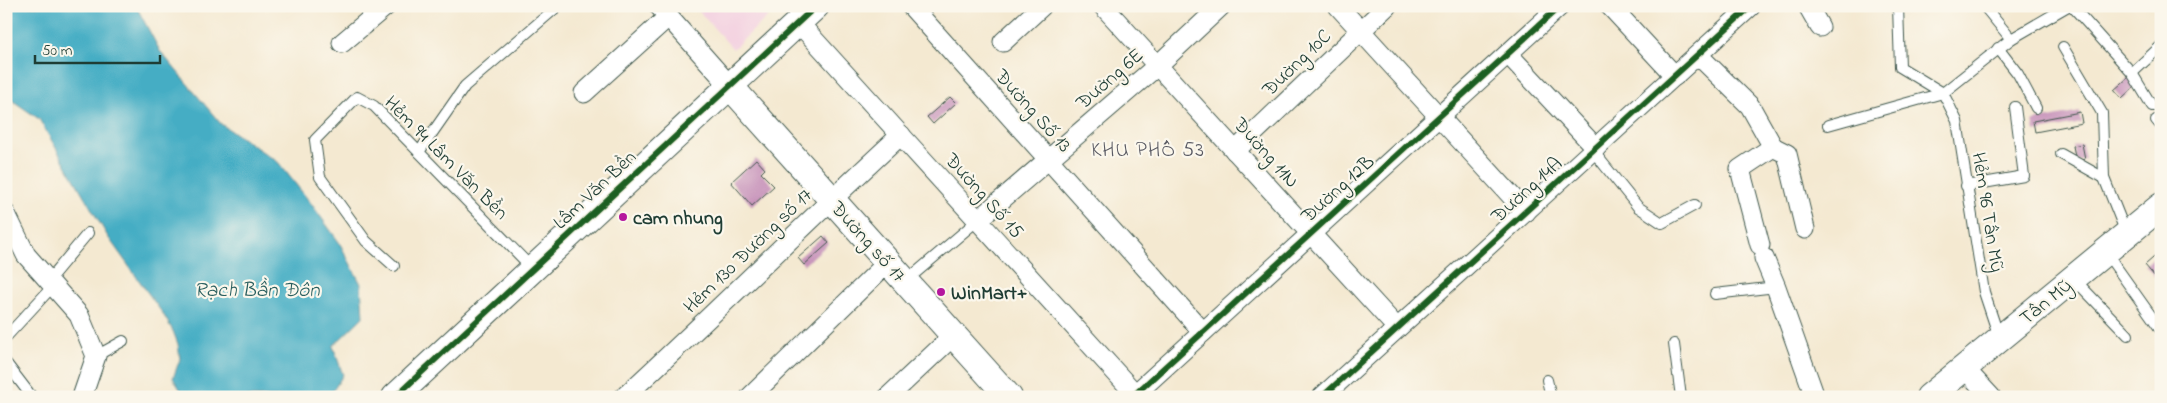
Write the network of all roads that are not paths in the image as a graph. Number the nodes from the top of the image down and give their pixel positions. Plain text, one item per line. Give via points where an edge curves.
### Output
1 (386, 6) edge
2 (558, 6) edge
3 (911, 6) edge
4 (1042, 6) edge
5 (1103, 6) edge
6 (1221, 6) edge
7 (1338, 6) edge
8 (1387, 6) edge
9 (1610, 6) edge
10 (1751, 6) edge
11 (1808, 6) edge
12 (1898, 6) edge
13 (1984, 6) edge
14 (2068, 6) edge
15 (2072, 6) edge
16 (1548, 10) edge
17 (663, 12) edge
18 (807, 14) edge
19 (1820, 27) dead end
20 (1361, 31) junction
21 (2011, 39) junction
22 (1003, 42) dead end
23 (342, 43) dead end
24 (2062, 46) dead end
25 (2161, 46) edge
26 (1998, 48) junction
27 (1508, 54) junction
28 (1698, 55) junction
29 (1157, 66) junction
30 (2132, 73) junction
31 (1675, 76) junction
32 (729, 85) junction
33 (584, 93) dead end
34 (1943, 93) junction
35 (2152, 106) dead end
36 (2015, 107) dead end
37 (2036, 108) dead end
38 (1439, 116) junction
39 (1828, 125) dead end
40 (901, 136) junction
41 (1773, 147) junction
42 (1594, 149) junction
43 (1235, 151) junction
44 (418, 152) junction
45 (2061, 154) dead end
46 (1048, 159) junction
47 (2104, 178) junction
48 (1966, 186) junction
49 (831, 198) junction
50 (1695, 205) dead end
51 (2161, 206) edge
52 (1526, 212) junction
53 (6, 214) edge
54 (978, 220) junction
55 (1805, 229) dead end
56 (88, 233) dead end
57 (2126, 233) junction
58 (1311, 234) junction
59 (2102, 254) junction
60 (394, 266) dead end
61 (533, 269) junction
62 (897, 272) junction
63 (2073, 278) junction
64 (51, 284) junction
65 (1776, 287) junction
66 (1715, 294) dead end
67 (1397, 328) junction
68 (2161, 330) edge
69 (1203, 332) junction
70 (954, 335) junction
71 (2128, 336) dead end
72 (6, 337) edge
73 (1999, 338) junction
74 (123, 341) dead end
75 (1674, 344) dead end
76 (96, 356) junction
77 (6, 363) edge
78 (1965, 369) junction
79 (1547, 380) dead end
80 (1135, 396) edge
81 (32, 397) edge
82 (82, 397) edge
83 (395, 397) edge
84 (624, 397) edge
85 (750, 397) edge
86 (888, 397) edge
87 (1009, 397) edge
88 (1322, 397) edge
89 (1551, 397) edge
90 (1681, 397) edge
91 (1815, 397) edge
92 (1929, 397) edge
93 (1990, 397) edge

1 - 23 street
2 - 44 lane via 465,86
3 - 46 street, Đường Số 13
4 - 22 street
5 - 29 street, Đường 11N
6 - 29 street, Đường 6E
7 - 20 street
8 - 20 street, Đường 10C
9 - 31 street
10 - 28 street, Đường 14A
11 - 19 street
12 - 34 lane via 1900,67
13 - 21 lane
14 - 21 lane
15 - 30 lane
16 - 27 street, Đường 12B
17 - 32 street
17 - 33 street
18 - 32 street, Lâm Văn Bền
18 - 40 street, Đường Số 15
20 - 38 street
20 - 43 street, Đường 10C
21 - 26 lane
24 - 47 lane via 2102,113
25 - 30 lane
26 - 34 lane
26 - 37 lane via 2018,74
27 - 38 street, Đường 12B
27 - 42 street
28 - 31 street, Đường 14A
28 - 41 street via 1750,106
29 - 43 street, Đường 11N
29 - 46 street, Đường 6E
30 - 35 lane
31 - 42 street, Đường 14A
32 - 49 street, Đường số 17
32 - 61 street, Lâm Văn Bền
34 - 39 lane
34 - 48 lane, Hẻm 96 Tân Mỹ via 1957,121
36 - 48 lane via 2024,176
38 - 52 street
38 - 58 street, Đường 12B
40 - 49 street, Hẻm 130 Đường số 17
40 - 54 street, Đường Số 15
41 - 55 street via 1787,154
41 - 65 street via 1740,169 1762,252
42 - 50 lane via 1638,207 1662,224
42 - 52 street, Đường 14A
43 - 58 street, Đường 11N
44 - 60 lane, Hẻm 94 Lâm Văn Bền via 374,106 357,97 315,140 320,177 366,241
44 - 61 lane, Hẻm 94 Lâm Văn Bền
45 - 47 lane
46 - 54 street, Đường 6E
46 - 69 street, Đường Số 13
47 - 57 lane
48 - 73 lane, Hẻm 96 Tân Mỹ via 1984,292
49 - 62 street, Đường số 17
49 - 84 street, Hẻm 130 Đường số 17
51 - 57 street, Tân Mỹ
52 - 67 street, Đường 14A
53 - 64 street via 26,255
54 - 62 lane
54 - 80 street, Đường Số 15
56 - 64 lane
57 - 59 street, Tân Mỹ
58 - 67 street, Đường 11N
58 - 69 street, Đường 12B
59 - 63 street, Tân Mỹ
59 - 68 lane via 2112,261
61 - 83 street, Lâm Văn Bền
62 - 70 street, Đường số 17
62 - 85 street
63 - 71 lane
63 - 73 street, Tân Mỹ
64 - 72 lane
64 - 76 street via 79,315
65 - 66 lane
65 - 91 street
67 - 88 street, Đường 14A
69 - 80 street, Đường 12B
70 - 86 street
70 - 87 street, Đường số 17
73 - 78 street, Tân Mỹ
74 - 76 lane
75 - 90 lane
76 - 82 street
77 - 81 lane
78 - 92 street, Tân Mỹ
78 - 93 street
79 - 89 lane

